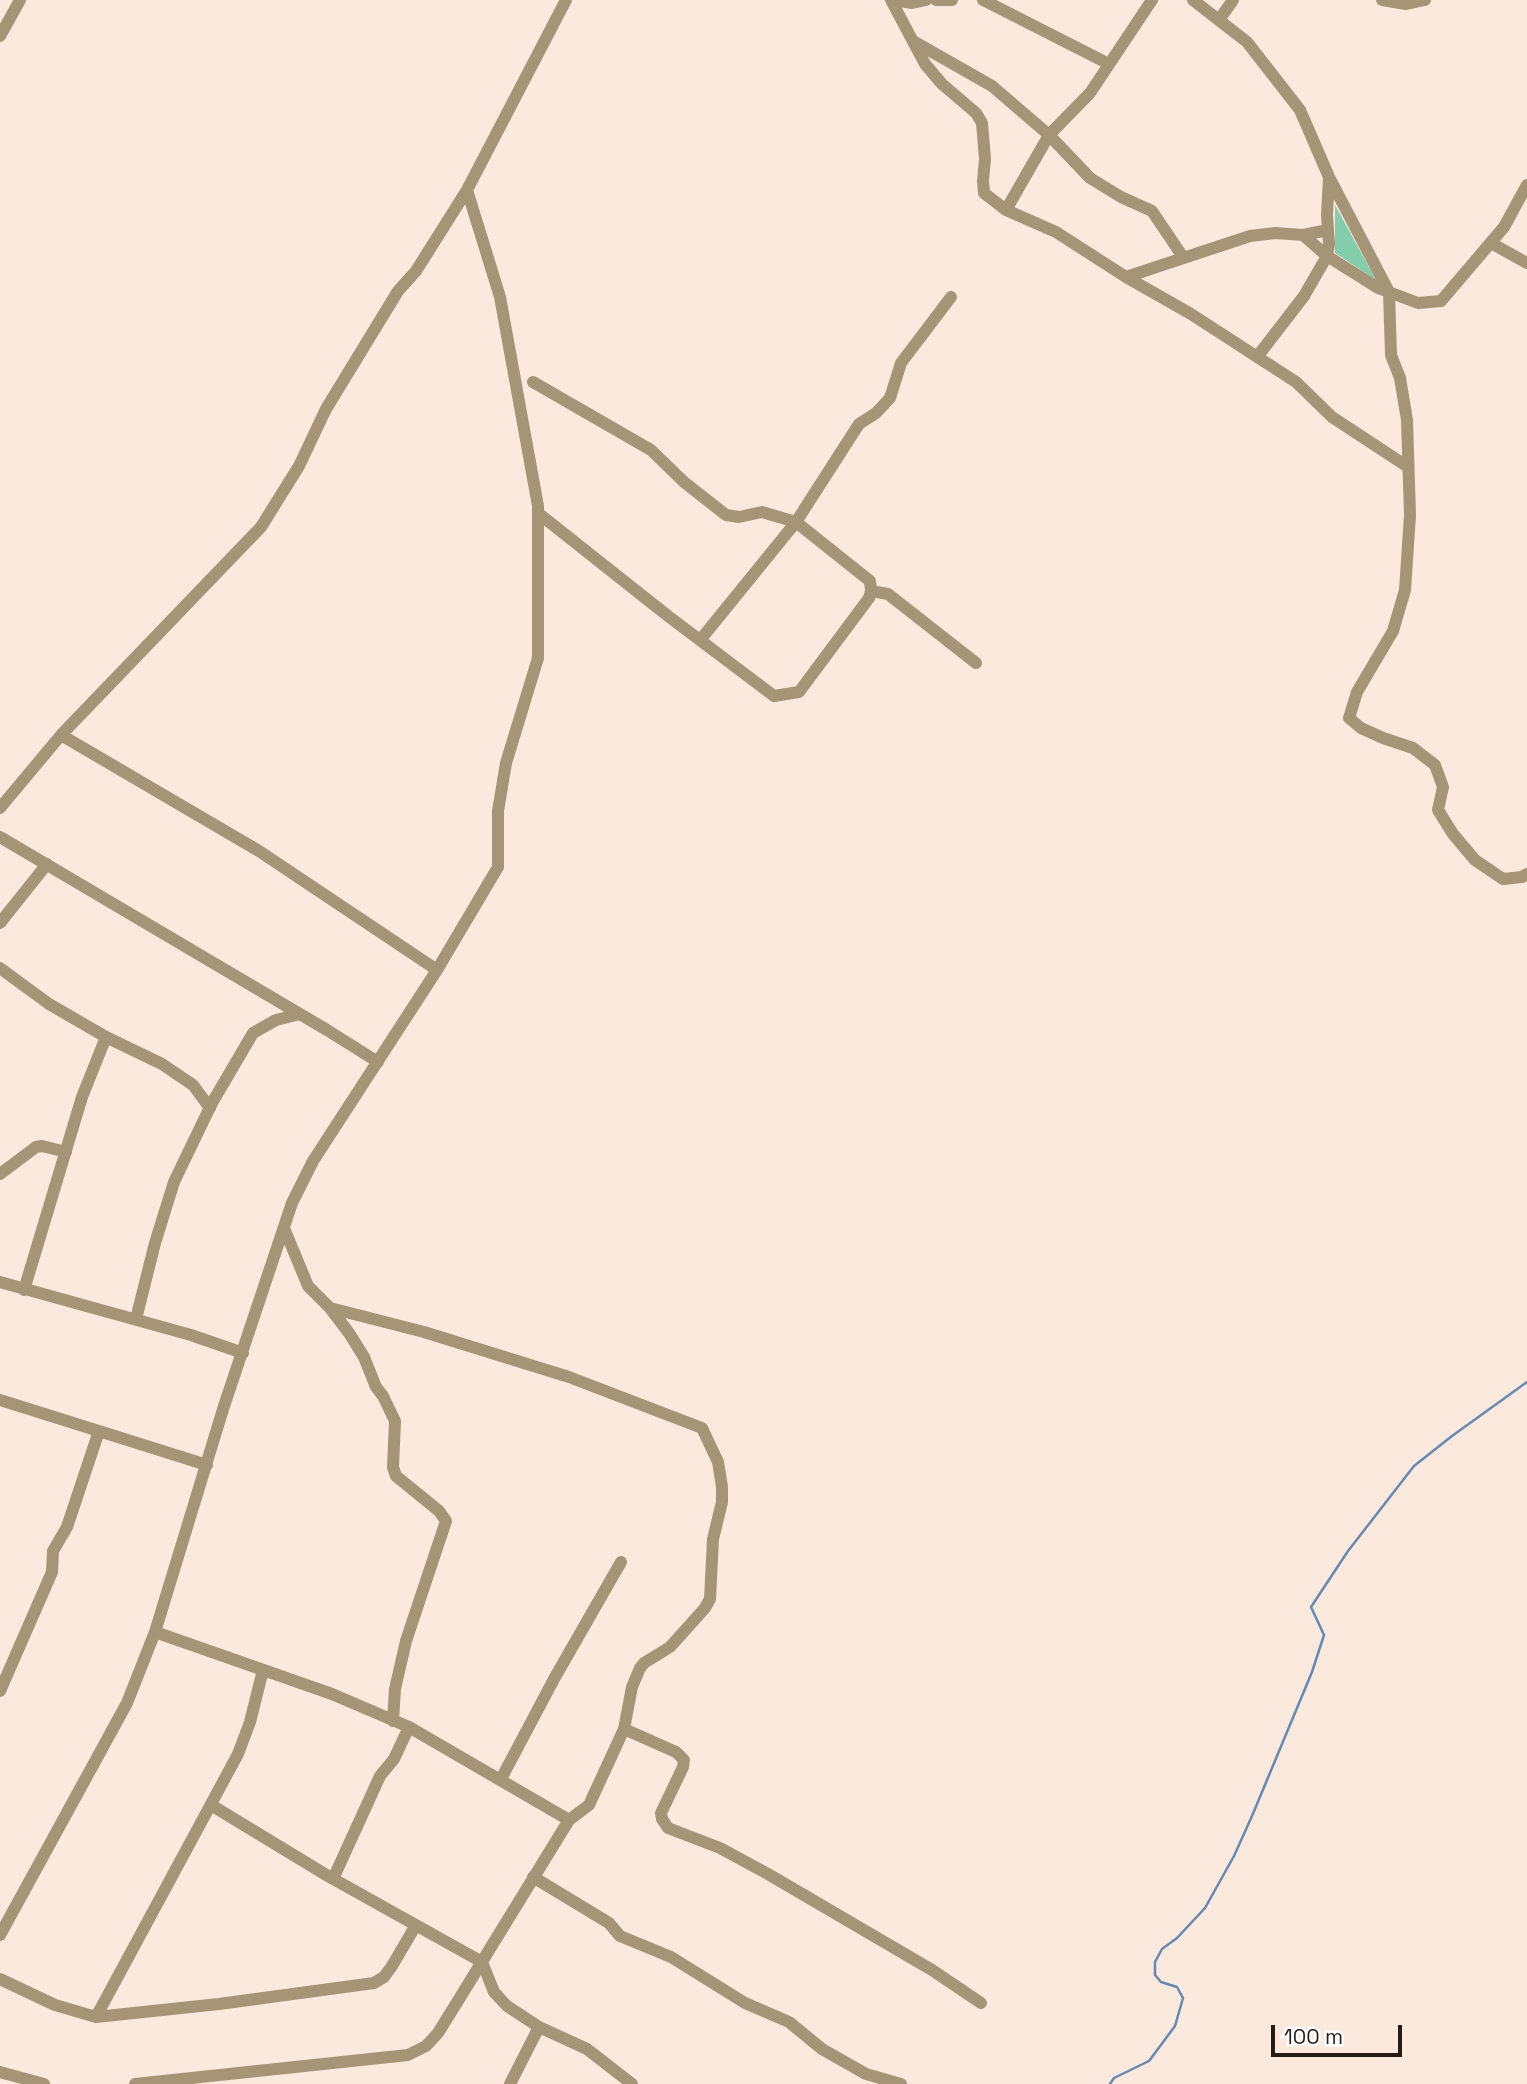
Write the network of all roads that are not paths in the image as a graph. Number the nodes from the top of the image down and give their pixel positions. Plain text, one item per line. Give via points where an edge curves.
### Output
1 (20, 0) edge
2 (566, 0) edge
3 (892, 0) edge
4 (926, 0) edge
5 (936, 0) edge
6 (952, 0) edge
7 (982, 0) edge
8 (1152, 0) edge
9 (1193, 0) edge
10 (1233, 0) edge
11 (1382, 0) edge
12 (1424, 0) edge
13 (1219, 20) junction
14 (0, 36) edge
15 (913, 40) junction
16 (1109, 64) junction
17 (1049, 135) junction
18 (1329, 177) junction
19 (1527, 185) edge
20 (467, 190) junction
21 (1006, 210) junction
22 (1328, 230) junction
23 (1303, 235) junction
24 (1492, 243) junction
25 (1327, 256) junction
26 (1183, 257) junction
27 (1527, 263) edge
28 (1126, 277) junction
29 (1389, 292) junction
30 (951, 297) dead end
31 (1257, 357) junction
32 (533, 382) dead end
33 (1408, 467) junction
34 (538, 513) junction
35 (796, 522) junction
36 (871, 591) junction
37 (701, 639) junction
38 (976, 663) dead end
39 (61, 735) junction
40 (0, 808) edge
41 (0, 837) edge
42 (47, 864) junction
43 (1527, 874) edge
44 (0, 923) edge
45 (0, 968) edge
46 (437, 970) junction
47 (300, 1014) junction
48 (106, 1037) junction
49 (378, 1062) junction
50 (210, 1108) junction
51 (66, 1152) junction
52 (0, 1174) edge
53 (284, 1228) junction
54 (0, 1282) edge
55 (24, 1290) junction
56 (330, 1308) junction
57 (136, 1320) junction
58 (243, 1353) junction
59 (0, 1400) edge
60 (99, 1431) junction
61 (206, 1465) junction
62 (621, 1562) dead end
63 (155, 1632) junction
64 (263, 1670) junction
65 (0, 1691) edge
66 (394, 1721) junction
67 (409, 1727) junction
68 (624, 1729) junction
69 (501, 1779) junction
70 (211, 1805) junction
71 (569, 1821) junction
72 (533, 1877) junction
73 (333, 1879) junction
74 (416, 1925) junction
75 (0, 1935) edge
76 (482, 1962) junction
77 (0, 1979) edge
78 (981, 2003) dead end
79 (96, 2017) junction
80 (539, 2027) junction
81 (0, 2072) edge
82 (44, 2084) edge
83 (135, 2084) edge
84 (510, 2084) edge
85 (632, 2084) edge
86 (901, 2084) edge

1 - 14 street
2 - 20 street
3 - 4 street
3 - 15 street
5 - 6 street
7 - 16 street
8 - 16 street
9 - 13 street
10 - 13 street
11 - 12 street via 1406,4
13 - 18 street via 1247,42 1300,110
15 - 17 street via 992,86
15 - 21 street via 925,64 982,123 984,193
16 - 17 street via 1081,105
17 - 21 street
17 - 26 street via 1090,178 1152,211
18 - 22 street
18 - 29 street
19 - 24 street
20 - 34 street via 500,298
20 - 39 street via 416,271 398,291 261,527
21 - 28 street via 1056,232
22 - 23 street
22 - 25 street
23 - 25 street
23 - 26 street via 1250,236
24 - 27 street
24 - 29 street via 1441,301 1418,303
25 - 29 street
25 - 31 street via 1304,296
26 - 28 street
28 - 31 street
29 - 33 street via 1391,355 1407,420
30 - 35 street via 901,363 890,398 859,424
31 - 33 street via 1296,382 1332,417
32 - 35 street via 651,450 726,515 762,512
33 - 43 street via 1405,590 1393,631 1357,692 1349,718 1361,728 1413,748 1435,765 1443,787 1438,810 1475,860 1503,879
34 - 37 street
34 - 46 street via 538,658 506,763 498,811 498,867
35 - 36 street via 870,580
35 - 37 street
36 - 37 street via 799,692 774,696
36 - 38 street via 888,594
39 - 40 street
39 - 46 street via 259,851
41 - 42 street
42 - 44 street
42 - 47 street
45 - 48 street
46 - 49 street
47 - 49 street
47 - 50 street via 253,1033
48 - 50 street via 183,1078
48 - 51 street
49 - 53 street via 313,1161
50 - 57 street via 174,1182
51 - 52 street via 36,1147
51 - 55 street
53 - 56 street via 308,1286
53 - 58 street
54 - 55 street
55 - 57 street
56 - 66 street via 364,1357 395,1421 396,1476 446,1521 409,1632 395,1689
56 - 68 street via 569,1377 705,1432 718,1462 722,1487 710,1598 670,1647 640,1668
57 - 58 street
58 - 61 street
59 - 60 street
60 - 61 street
60 - 65 street via 67,1527 53,1551 52,1572
61 - 63 street
62 - 69 street
63 - 64 street
63 - 75 street via 127,1703
64 - 66 street via 332,1693
64 - 70 street via 238,1754
66 - 67 street
67 - 69 street
67 - 73 street via 380,1776
68 - 71 street via 589,1805
68 - 78 street via 684,1760 661,1813 668,1828 720,1848 768,1874
69 - 71 street
70 - 73 street
70 - 79 street
71 - 72 street
72 - 76 street
72 - 86 street via 609,1923 620,1936 671,1957 745,2003 789,2022 822,2049 866,2074
73 - 74 street
74 - 76 street
74 - 79 street via 392,1966 374,1983
76 - 80 street via 500,1999
76 - 83 street via 438,2033 408,2055
77 - 79 street via 55,2005
80 - 84 street
80 - 85 street via 587,2049
81 - 82 street

